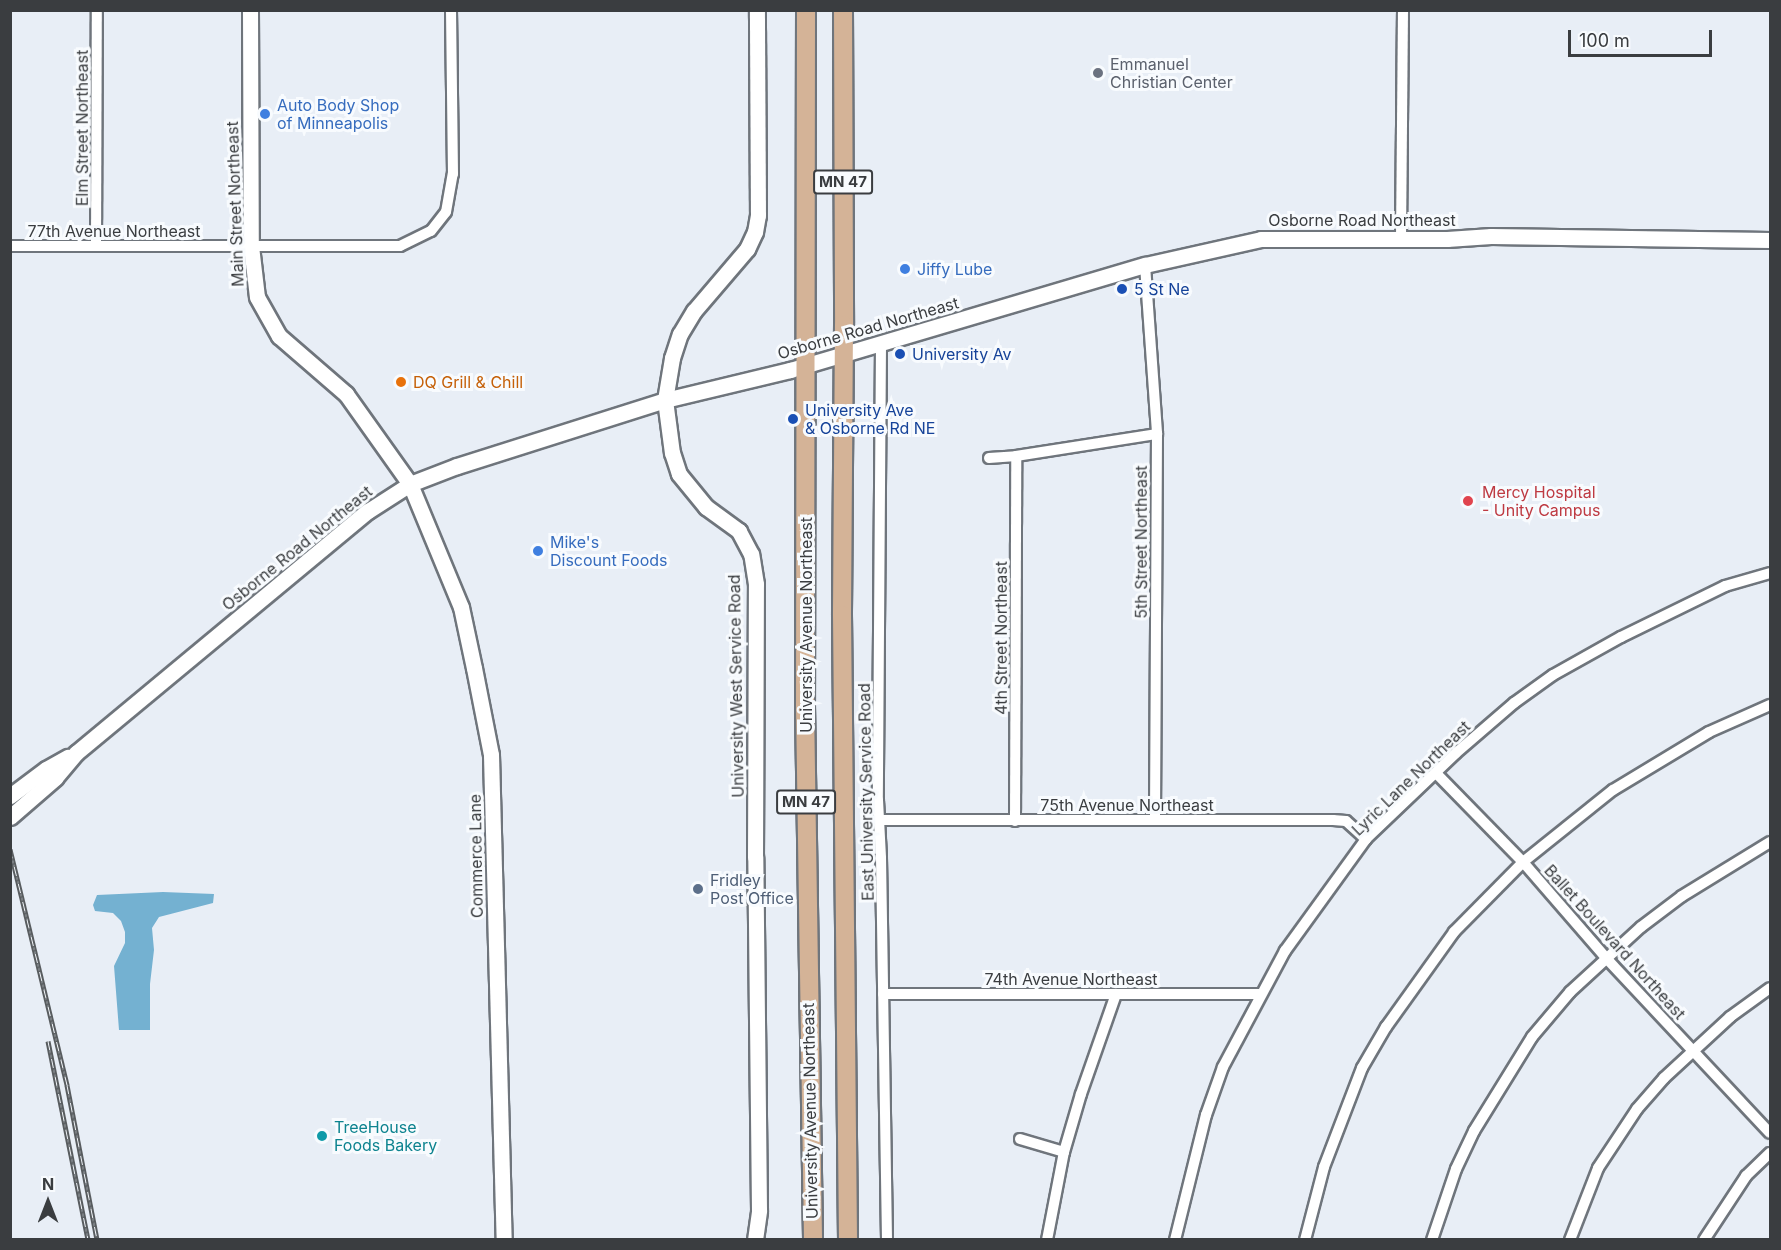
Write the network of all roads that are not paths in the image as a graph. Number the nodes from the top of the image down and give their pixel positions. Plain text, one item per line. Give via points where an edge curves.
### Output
1 (97, 10) edge
2 (250, 10) edge
3 (451, 10) edge
4 (757, 10) edge
5 (806, 10) edge
6 (843, 10) edge
7 (1403, 10) edge
8 (1401, 239) junction
9 (1770, 240) edge
10 (10, 246) edge
11 (96, 246) junction
12 (251, 246) junction
13 (1145, 265) junction
14 (881, 344) junction
15 (844, 354) junction
16 (807, 365) junction
17 (665, 400) junction
18 (1157, 434) junction
19 (1017, 456) junction
20 (989, 458) dead end
21 (410, 484) junction
22 (1770, 573) edge
23 (1770, 705) edge
24 (76, 753) junction
25 (1436, 773) junction
26 (10, 796) edge
27 (10, 817) edge
28 (1155, 819) junction
29 (880, 820) junction
30 (1015, 821) junction
31 (1366, 839) junction
32 (1770, 842) edge
33 (1523, 862) junction
34 (1607, 959) junction
35 (1770, 988) edge
36 (883, 994) junction
37 (1116, 994) junction
38 (1259, 994) junction
39 (1693, 1051) junction
40 (1770, 1133) edge
41 (1020, 1139) dead end
42 (1064, 1152) junction
43 (1770, 1153) edge
44 (504, 1239) edge
45 (755, 1239) edge
46 (813, 1239) edge
47 (848, 1239) edge
48 (887, 1239) edge
49 (1047, 1239) edge
50 (1175, 1239) edge
51 (1305, 1239) edge
52 (1432, 1239) edge
53 (1570, 1239) edge
54 (1704, 1239) edge

1 - 11 street, Elm Street Northeast
2 - 12 street, Main Street Northeast
3 - 12 street, 77th Avenue Northeast via 453,174 446,212 431,231 400,246
4 - 17 street, University West Service Road via 755,232 747,249 694,311 680,334
5 - 16 main road, University Avenue Northeast / MN 47
6 - 15 main road, MN 47
7 - 8 street
8 - 9 street, Osborne Road Northeast via 1491,236
8 - 13 street, Osborne Road Northeast via 1261,239
10 - 11 street, 77th Avenue Northeast
11 - 12 street, 77th Avenue Northeast
12 - 21 street, Main Street Northeast via 256,297 279,336 346,394
13 - 14 street, Osborne Road Northeast
13 - 18 street, 5th Street Northeast
14 - 15 street, Osborne Road Northeast
14 - 29 street, East University Service Road
15 - 16 street, Osborne Road Northeast
15 - 47 main road, MN 47 via 842,626
16 - 17 street, Osborne Road Northeast
16 - 46 main road, University Avenue Northeast / MN 47 via 805,705
17 - 21 street, Osborne Road Northeast
17 - 45 street, University West Service Road via 679,474 706,507 739,531 751,554 756,584 759,1210
18 - 19 street
18 - 28 street, 5th Street Northeast
19 - 20 street
19 - 30 street, 4th Street Northeast
21 - 24 street, Osborne Road Northeast via 368,511
21 - 44 street, Commerce Lane via 461,607 491,755
22 - 25 street, Lyric Lane Northeast via 1725,586 1621,636 1553,675 1514,702
23 - 33 street via 1709,732 1662,759 1578,816
24 - 26 street, Osborne Road Northeast
24 - 27 street, Osborne Road Northeast via 55,778
25 - 31 street, Lyric Lane Northeast
25 - 33 street, Ballet Boulevard Northeast
28 - 30 street, 75th Avenue Northeast
28 - 31 street, 75th Avenue Northeast via 1346,821
29 - 30 street, 75th Avenue Northeast
29 - 36 street, East University Service Road
31 - 38 street, Lyric Lane Northeast via 1306,918
32 - 34 street via 1682,896
33 - 34 street, Ballet Boulevard Northeast
33 - 51 street via 1454,932 1386,1027 1362,1068 1324,1167
34 - 39 street, Ballet Boulevard Northeast
34 - 52 street via 1570,992 1532,1037 1503,1082 1455,1169
35 - 39 street
36 - 37 street, 74th Avenue Northeast
36 - 48 street, East University Service Road
37 - 38 street, 74th Avenue Northeast
37 - 42 street
38 - 50 street, Lyric Lane Northeast via 1223,1067 1206,1115
39 - 40 street, Ballet Boulevard Northeast
39 - 53 street via 1664,1078 1612,1144 1590,1186
41 - 42 street
42 - 49 street
43 - 54 street via 1746,1176

